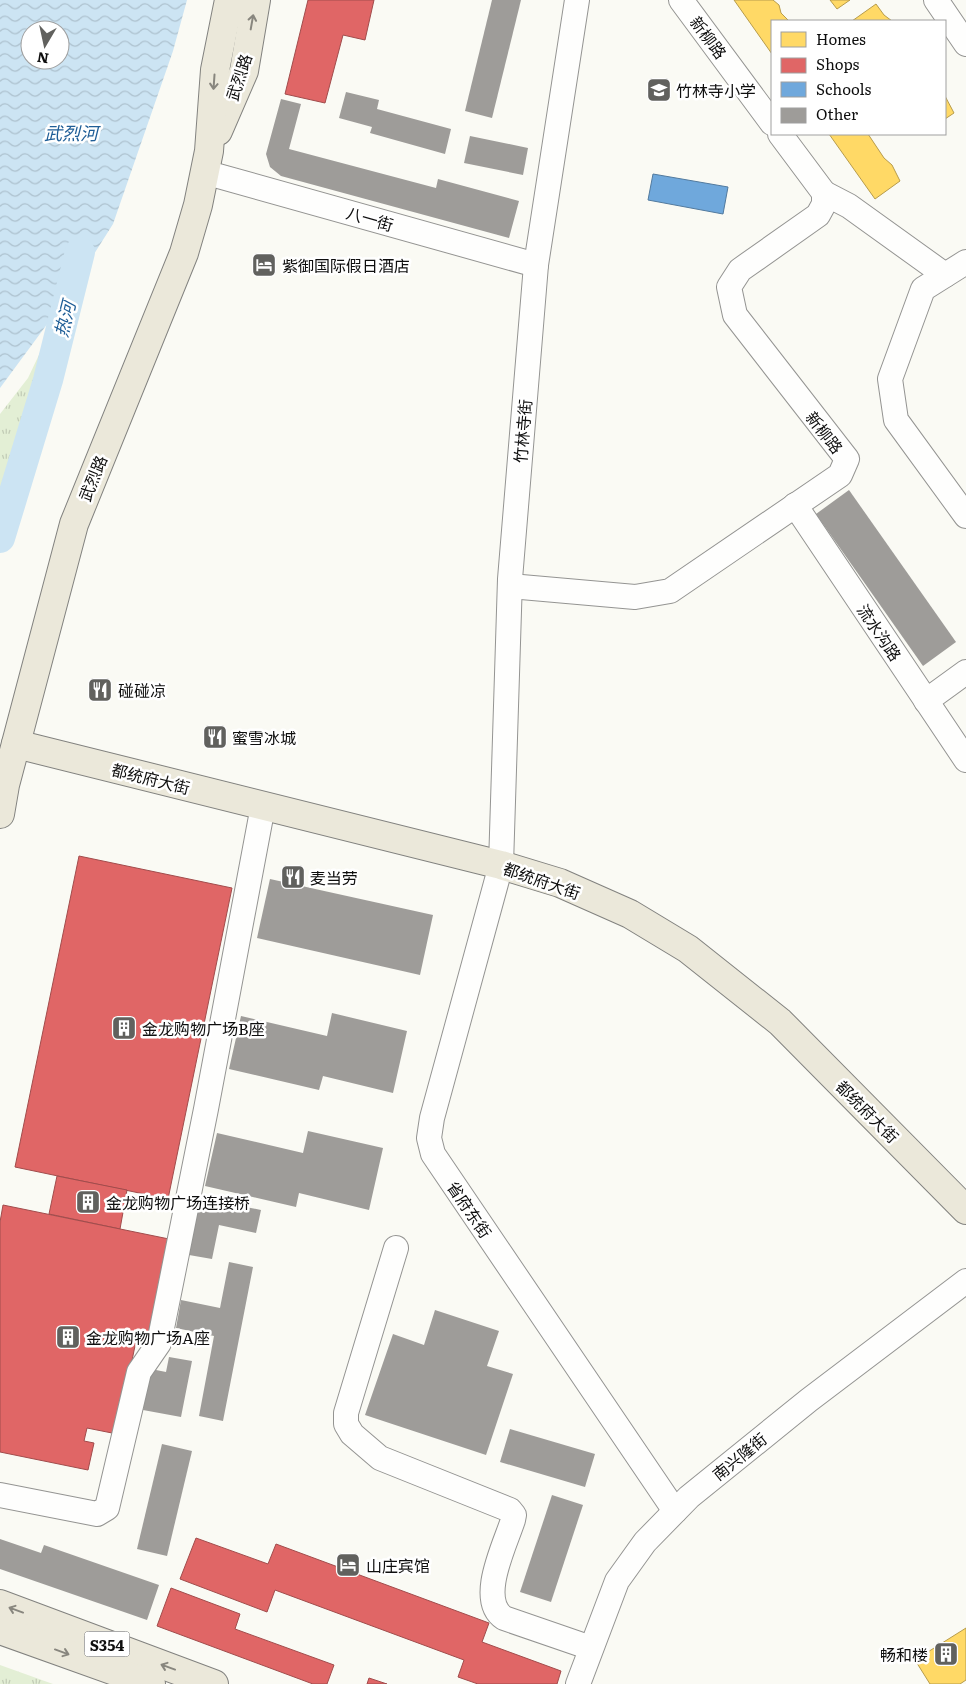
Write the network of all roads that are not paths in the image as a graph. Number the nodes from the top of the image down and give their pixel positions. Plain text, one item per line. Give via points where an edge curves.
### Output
1 (229, 0) edge
2 (256, 0) edge
3 (577, 0) edge
4 (681, 0) edge
5 (936, 0) edge
6 (966, 44) edge
7 (771, 122) edge
8 (781, 135) edge
9 (207, 161) junction
10 (824, 193) junction
11 (966, 262) edge
12 (536, 265) junction
13 (945, 275) junction
14 (794, 505) junction
15 (966, 516) edge
16 (510, 586) junction
17 (966, 672) edge
18 (926, 700) junction
19 (16, 744) junction
20 (966, 760) edge
21 (263, 806) junction
22 (0, 814) edge
23 (501, 865) junction
24 (966, 1210) edge
25 (396, 1248) dead end
26 (966, 1281) edge
27 (0, 1495) edge
28 (675, 1511) junction
29 (0, 1604) edge
30 (0, 1630) edge
31 (591, 1648) junction
32 (151, 1684) edge
33 (214, 1684) edge
34 (578, 1684) edge

1 -> 9 main road, 武烈路 via 215,70
9 -> 2 main road, 武烈路 via 244,71
3 - 12 street, 竹林寺街
4 - 7 street, 新柳路
5 - 6 street
8 - 10 street
9 - 12 street, 八一街
9 - 19 main road, 武烈路 via 184,253 74,524
10 - 13 street via 849,206
10 - 14 street, 新柳路 via 824,204 818,215 740,270 729,287 735,315 847,459 840,475
11 - 13 street
12 - 16 street, 竹林寺街
13 - 15 street via 923,289 890,379 896,420
14 - 16 street, 新柳路 via 670,591 635,597
14 - 18 street, 流水沟路
16 - 23 street, 竹林寺街
17 - 18 street
18 - 20 street, 流水沟路
19 - 21 main road, 都统府大街
19 - 22 main road, 武烈路
21 - 23 main road, 都统府大街
21 - 27 street via 159,1343 138,1372 107,1508 97,1514
23 - 24 main road, 都统府大街 via 560,883 630,914 688,949 780,1022
23 - 28 street, 省府东街 via 432,1118 429,1138 433,1154
25 - 31 street via 346,1413 346,1424 352,1434 380,1458 510,1510 513,1520 492,1588 497,1614
26 - 28 street, 南兴隆街 via 808,1400
28 - 31 street, 南兴隆街 via 616,1581
33 -> 29 main road, S354
30 -> 32 main road, S354
31 - 34 street, 南兴隆街

